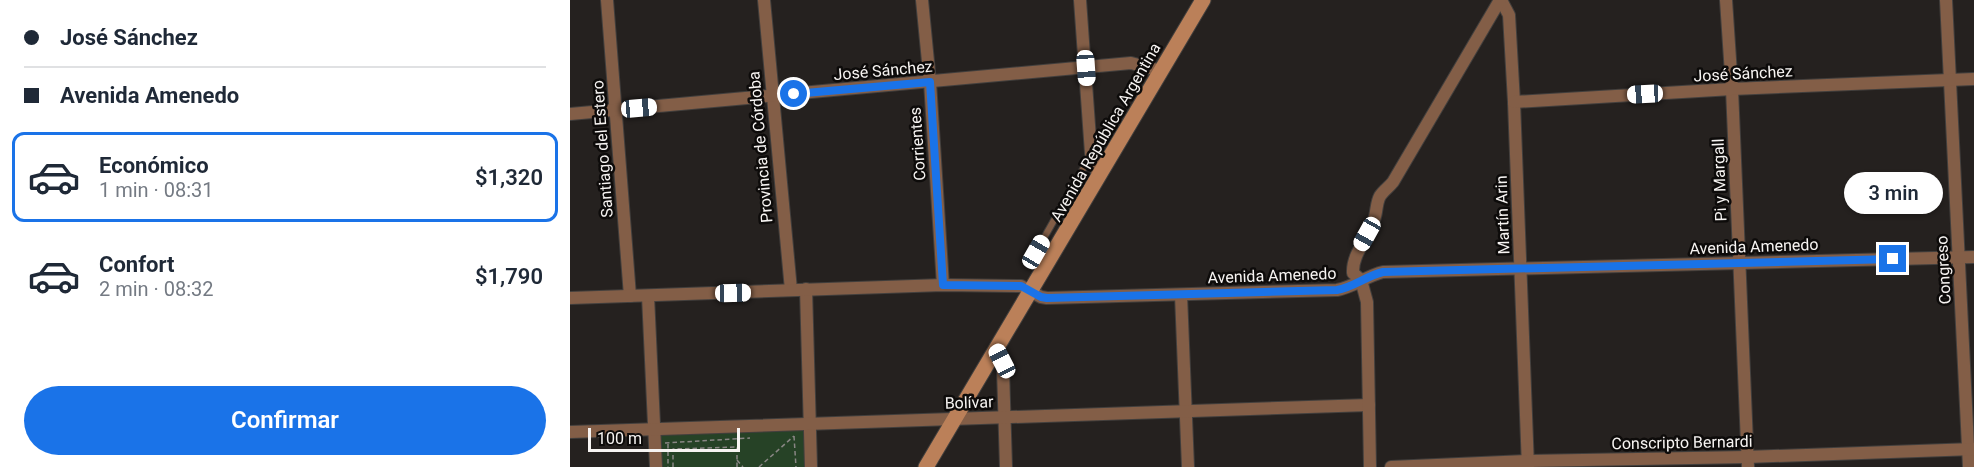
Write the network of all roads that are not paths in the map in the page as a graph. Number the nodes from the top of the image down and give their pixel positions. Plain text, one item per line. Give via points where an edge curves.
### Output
1 (607, 0) edge
2 (764, 0) edge
3 (922, 0) edge
4 (1080, 0) edge
5 (1203, 0) edge
6 (1501, 0) edge
7 (1726, 0) edge
8 (1946, 0) edge
9 (1086, 68) junction
10 (1161, 71) junction
11 (1974, 79) edge
12 (1950, 81) junction
13 (930, 82) junction
14 (1732, 89) junction
15 (772, 96) junction
16 (1514, 102) junction
17 (617, 110) junction
18 (570, 114) edge
19 (1109, 123) dead end
20 (1092, 155) junction
21 (1099, 177) junction
22 (1036, 252) dead end
23 (1959, 257) junction
24 (1974, 257) edge
25 (1739, 263) junction
26 (1520, 269) junction
27 (1361, 280) junction
28 (943, 285) junction
29 (806, 289) junction
30 (791, 290) junction
31 (1031, 292) junction
32 (1181, 295) junction
33 (630, 296) junction
34 (648, 296) junction
35 (570, 298) edge
36 (996, 349) junction
37 (1369, 405) junction
38 (1187, 411) junction
39 (1005, 417) junction
40 (954, 419) junction
41 (809, 423) junction
42 (570, 432) edge
43 (661, 436) junction
44 (1971, 449) edge
45 (1748, 462) edge
46 (1528, 464) edge
47 (656, 467) edge
48 (811, 467) edge
49 (926, 467) edge
50 (1006, 467) edge
51 (1188, 467) edge
52 (1370, 467) edge
53 (1391, 467) edge
54 (1969, 467) edge

1 - 17 street, Santiago del Estero
2 - 15 street, Provincia de Córdoba
3 - 13 street, Corrientes
4 - 9 street
5 - 10 main road, Avenida República Argentina
6 - 16 street, Martín Arin via 1509,15
6 - 27 street via 1393,182 1380,196 1374,222 1353,269
7 - 14 street, Pi y Margall
8 - 12 street, Congreso
9 - 10 street, José Sánchez via 1131,63
9 - 13 street, José Sánchez
9 - 20 street
10 - 21 main road, Avenida República Argentina
11 - 12 street, José Sánchez
12 - 14 street, José Sánchez
12 - 23 street, Congreso
13 - 15 street, José Sánchez
13 - 28 street, Corrientes
14 - 16 street, José Sánchez
14 - 25 street, Pi y Margall
15 - 17 street, José Sánchez
15 - 30 street, Provincia de Córdoba
16 - 26 street, Martín Arin
17 - 18 street, José Sánchez
17 - 33 street, Santiago del Estero
19 - 20 lane
20 - 21 street
20 - 22 lane
21 - 31 main road, Avenida República Argentina
23 - 24 street, Avenida Amenedo
23 - 25 street, Avenida Amenedo
23 - 44 street, Congreso
25 - 26 street, Avenida Amenedo
25 - 45 street, Pi y Margall
26 - 27 street, Avenida Amenedo via 1383,272
26 - 46 street, Martín Arin
27 - 32 street, Avenida Amenedo via 1337,290
27 - 37 street via 1367,311
28 - 29 street, Avenida Amenedo
28 - 31 street, Avenida Amenedo via 1021,286
29 - 30 street, Avenida Amenedo
29 - 41 street
30 - 34 street, Avenida Amenedo
31 - 32 street, Avenida Amenedo via 1047,298
31 - 36 main road, Avenida República Argentina
32 - 38 street
33 - 34 street, Avenida Amenedo
33 - 35 street, Avenida Amenedo
34 - 43 street
36 - 39 street via 1002,361
36 - 40 main road, Avenida República Argentina
37 - 38 street, Bolívar
37 - 52 street
38 - 39 street, Bolívar
38 - 51 street
39 - 40 street, Bolívar
39 - 50 street
40 - 41 street, Bolívar
40 - 49 main road, Avenida República Argentina
41 - 43 street, Bolívar
41 - 48 street
42 - 43 street, Bolívar
43 - 47 street
44 - 45 street, Conscripto Bernardi
44 - 54 street, Congreso
45 - 46 street, Conscripto Bernardi
46 - 53 street, Conscripto Bernardi

